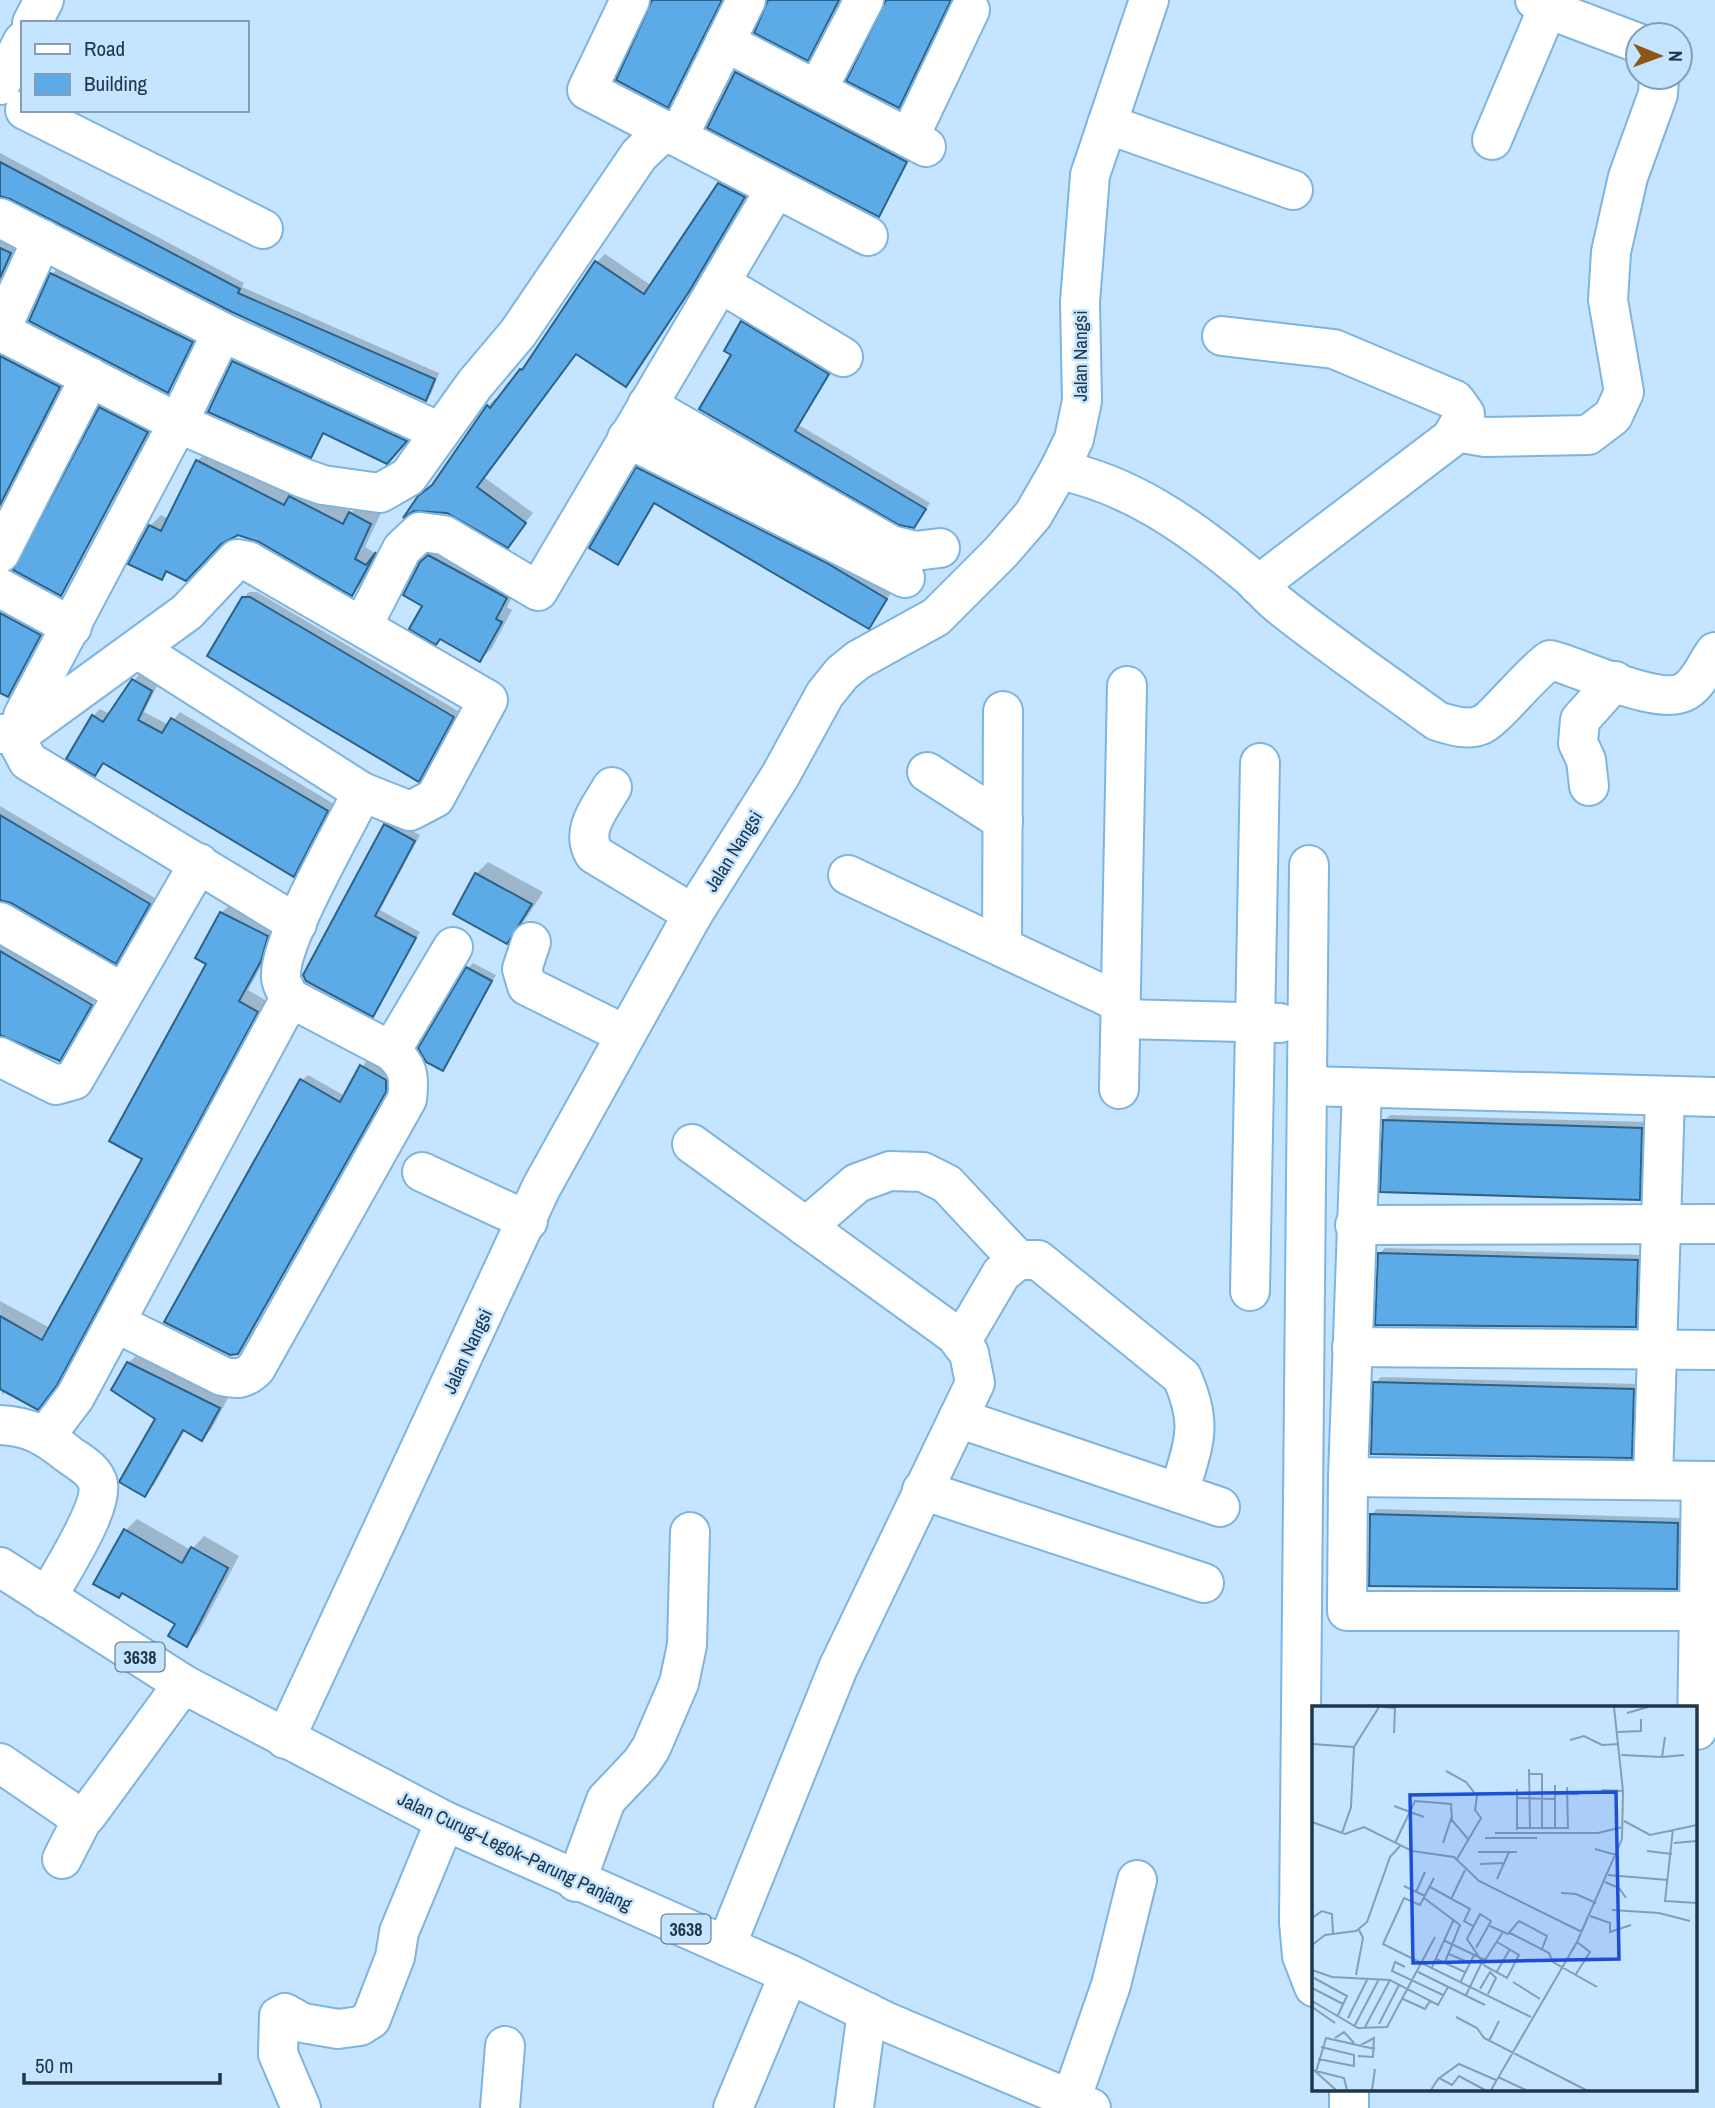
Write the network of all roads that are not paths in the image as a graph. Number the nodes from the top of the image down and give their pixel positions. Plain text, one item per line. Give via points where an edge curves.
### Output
1 (44, 0) edge
2 (630, 0) edge
3 (746, 0) edge
4 (864, 0) edge
5 (1149, 0) edge
6 (1545, 3) edge
7 (970, 10) dead end
8 (33, 21) edge
9 (1624, 37) edge
10 (725, 42) junction
11 (21, 45) edge
12 (0, 85) edge
13 (817, 90) junction
14 (1658, 91) edge
15 (0, 98) edge
16 (21, 108) edge
17 (28, 112) edge
18 (1107, 124) junction
19 (671, 134) junction
20 (1492, 140) dead end
21 (776, 188) junction
22 (1293, 190) dead end
23 (0, 218) edge
24 (263, 229) dead end
25 (868, 236) dead end
26 (42, 239) junction
27 (720, 283) junction
28 (0, 331) edge
29 (222, 332) junction
30 (1222, 336) dead end
31 (842, 357) dead end
32 (90, 377) junction
33 (637, 422) junction
34 (178, 423) junction
35 (440, 432) junction
36 (1456, 432) junction
37 (1059, 470) junction
38 (940, 548) dead end
39 (0, 553) edge
40 (905, 578) dead end
41 (1258, 585) junction
42 (0, 588) edge
43 (363, 625) junction
44 (72, 627) junction
45 (139, 650) junction
46 (1715, 652) edge
47 (1615, 681) junction
48 (1126, 686) dead end
49 (1003, 711) dead end
50 (10, 722) edge
51 (1260, 763) dead end
52 (927, 772) dead end
53 (1589, 786) dead end
54 (612, 787) dead end
55 (362, 792) junction
56 (1003, 821) junction
57 (199, 863) junction
58 (1309, 865) dead end
59 (848, 875) dead end
60 (693, 914) junction
61 (0, 922) edge
62 (297, 924) junction
63 (531, 942) dead end
64 (453, 947) dead end
65 (1002, 947) junction
66 (123, 993) junction
67 (290, 998) junction
68 (1121, 1011) junction
69 (1255, 1022) junction
70 (1307, 1023) junction
71 (624, 1034) junction
72 (391, 1051) junction
73 (0, 1057) edge
74 (1307, 1086) junction
75 (1362, 1088) junction
76 (1119, 1089) dead end
77 (1665, 1096) junction
78 (1715, 1097) edge
79 (692, 1144) dead end
80 (422, 1172) dead end
81 (528, 1221) junction
82 (1662, 1224) junction
83 (1715, 1224) edge
84 (1355, 1225) junction
85 (806, 1227) junction
86 (1018, 1260) junction
87 (1250, 1291) dead end
88 (116, 1323) junction
89 (961, 1342) junction
90 (1352, 1347) junction
91 (1659, 1350) junction
92 (1715, 1350) edge
93 (958, 1418) junction
94 (0, 1424) edge
95 (43, 1433) junction
96 (1348, 1477) junction
97 (1653, 1480) junction
98 (1708, 1481) edge
99 (922, 1490) junction
100 (1180, 1493) junction
101 (1220, 1507) dead end
102 (690, 1532) dead end
103 (0, 1567) edge
104 (1203, 1583) dead end
105 (47, 1598) junction
106 (1707, 1611) edge
107 (183, 1685) junction
108 (1698, 1719) edge
109 (285, 1739) junction
110 (0, 1763) edge
111 (84, 1815) junction
112 (445, 1821) junction
113 (62, 1859) dead end
114 (1137, 1881) dead end
115 (576, 1882) junction
116 (726, 1946) junction
117 (789, 1974) junction
118 (1312, 1982) edge
119 (867, 2012) junction
120 (505, 2046) dead end
121 (1349, 2090) edge
122 (1081, 2104) edge
123 (301, 2108) edge
124 (500, 2108) edge
125 (733, 2108) edge
126 (854, 2108) edge
127 (1349, 2108) edge

1 - 8 street
2 - 19 street via 587,90
3 - 10 street
4 - 13 street
5 - 18 street, Jalan Nangsi
6 - 9 street
6 - 20 street
7 - 13 street via 917,143
10 - 13 street
10 - 19 street
11 - 12 street
14 - 36 street via 1628,177 1611,253 1608,300 1624,392 1613,416 1588,435 1485,437
15 - 16 street
17 - 24 street
18 - 22 street
18 - 37 street, Jalan Nangsi via 1090,175 1083,244 1082,401 1074,439
19 - 21 street
19 - 35 street via 639,155 510,342
21 - 25 street
21 - 27 street
23 - 26 street
26 - 28 street
26 - 29 street
27 - 31 street
27 - 33 street
28 - 32 street
29 - 34 street
29 - 35 street
30 - 36 street via 1334,349 1393,372 1455,400 1465,414
32 - 34 street
32 - 39 street
33 - 38 street via 891,545 915,551
33 - 40 street
33 - 43 street via 538,591 444,535 420,532 401,549
34 - 35 street via 313,481 380,493 408,477
34 - 44 street
36 - 41 street
37 - 41 street via 1112,484 1133,495 1182,525
37 - 60 street, Jalan Nangsi via 1033,515 954,598 926,623 842,673
41 - 47 street via 1316,634 1426,713 1451,725 1483,725 1550,660
42 - 44 street
43 - 45 street via 237,559 187,612
43 - 55 street via 488,700 427,805 410,811
44 - 50 street
45 - 50 street
45 - 55 street
46 - 47 street via 1699,680 1683,693 1648,693
47 - 53 street via 1580,720 1578,743 1586,760
48 - 68 street
49 - 56 street
50 - 57 street via 28,761
51 - 69 street
52 - 56 street
54 - 60 street via 589,825 588,841 594,854
55 - 62 street
56 - 65 street
57 - 62 street
57 - 66 street
58 - 70 street
59 - 65 street
60 - 71 street, Jalan Nangsi
61 - 66 street
62 - 67 street via 281,974
63 - 71 street via 522,969 527,986
64 - 72 street
65 - 68 street
66 - 73 street via 78,1075 68,1083 56,1085
67 - 72 street
67 - 88 street
68 - 69 street
68 - 76 street
69 - 70 street
69 - 87 street
70 - 74 street
71 - 81 street, Jalan Nangsi via 541,1188
72 - 88 street via 409,1072 407,1098 256,1368 241,1379 222,1376
74 - 75 street
74 - 118 street via 1298,1922 1302,1956
75 - 77 street
75 - 84 street
77 - 78 street
77 - 82 street
79 - 85 street
80 - 81 street
81 - 109 street, Jalan Nangsi
82 - 83 street
82 - 84 street
82 - 91 street
84 - 90 street
85 - 86 street via 857,1183 890,1171 923,1172 947,1184
85 - 89 street
86 - 89 street via 1001,1274
86 - 100 street via 1038,1260 1182,1377 1194,1403 1197,1431
88 - 95 street via 75,1397
89 - 93 street via 973,1366 975,1383
90 - 91 street
90 - 96 street
91 - 92 street
91 - 97 street
93 - 99 street
93 - 100 street
94 - 95 street
95 - 105 street via 93,1474 99,1485 95,1507
96 - 97 street
96 - 106 street via 1348,1611
97 - 98 street
98 - 106 street
99 - 104 street
99 - 116 street via 838,1668
100 - 101 street
102 - 115 street via 687,1645 679,1683 651,1748 606,1800
103 - 105 street, Jalan Curug–Legok–Parung Panjang / 3638
105 - 107 street, Jalan Curug–Legok–Parung Panjang / 3638
106 - 108 street
107 - 109 street, Jalan Curug–Legok–Parung Panjang / 3638
107 - 111 street
109 - 112 street, Jalan Curug–Legok–Parung Panjang / 3638
110 - 111 street via 73,1813
111 - 113 street
112 - 115 street, Jalan Curug–Legok–Parung Panjang / 3638
112 - 123 street via 399,1932 395,1957 371,2020 338,2029 303,2023 285,2013 279,2016 278,2054
114 - 122 street
115 - 116 street, Jalan Curug–Legok–Parung Panjang / 3638
116 - 117 street, Jalan Curug–Legok–Parung Panjang / 3638
117 - 119 street, Jalan Curug–Legok–Parung Panjang / 3638
117 - 125 street
119 - 122 street, Jalan Curug–Legok–Parung Panjang / 3638
119 - 126 street
120 - 124 street
121 - 127 street

